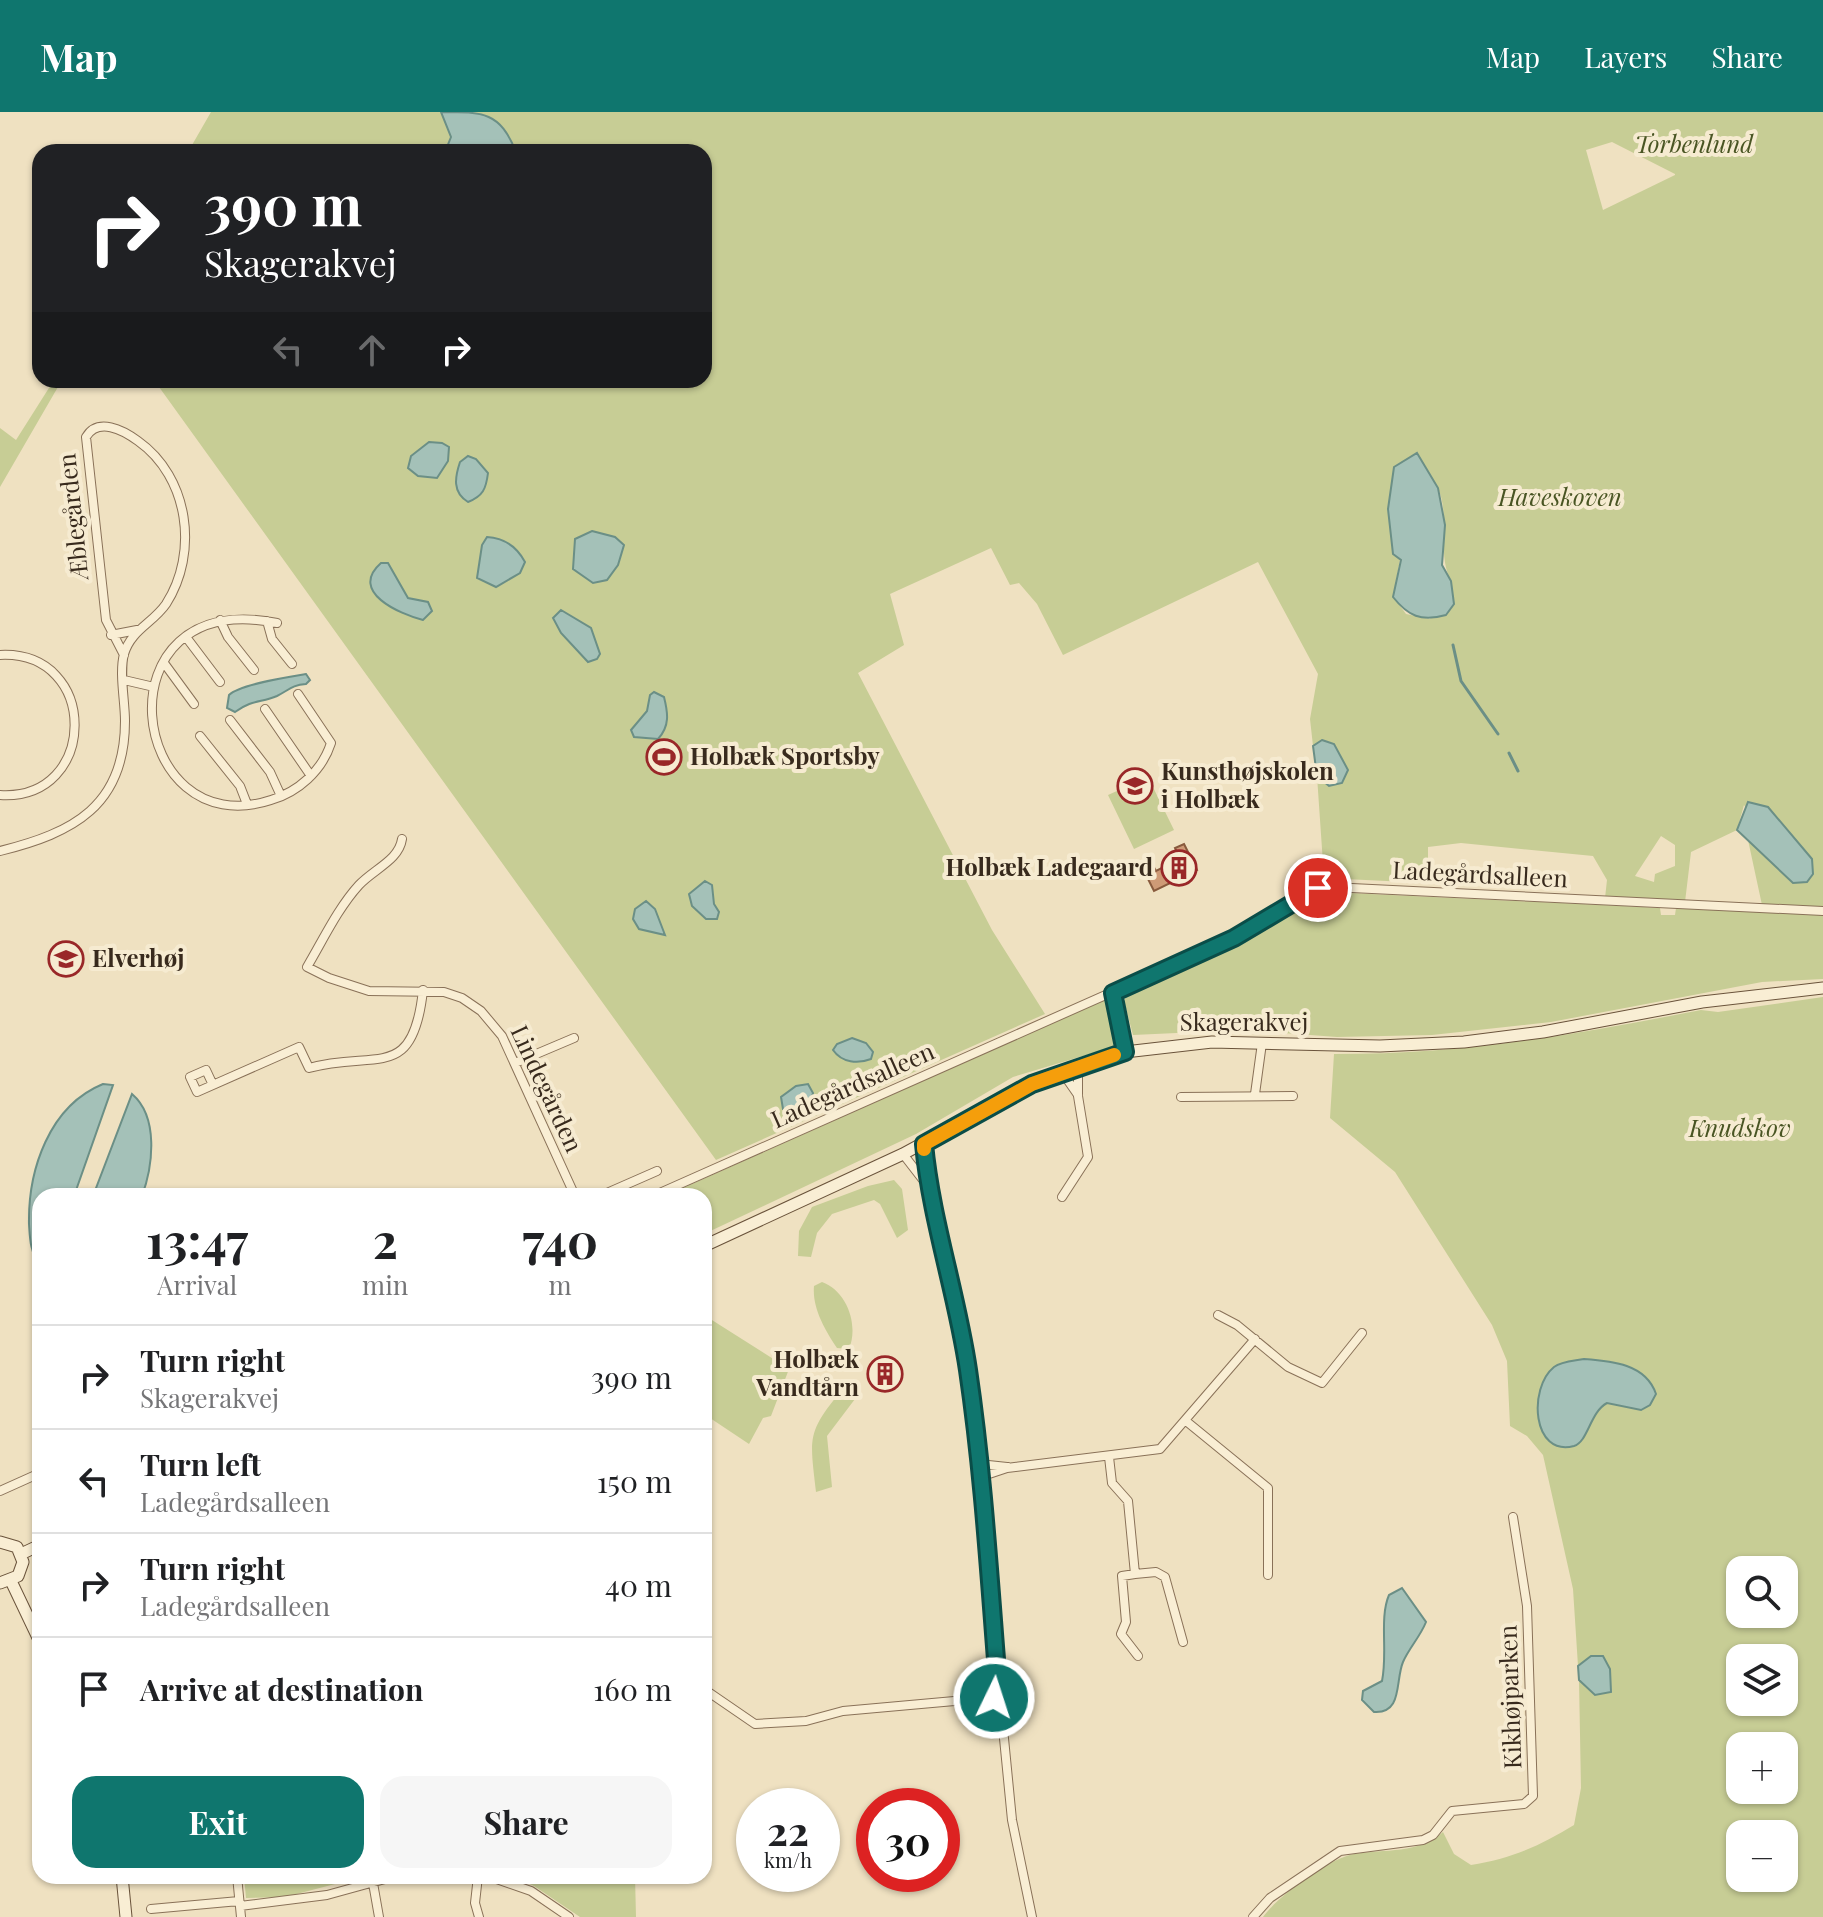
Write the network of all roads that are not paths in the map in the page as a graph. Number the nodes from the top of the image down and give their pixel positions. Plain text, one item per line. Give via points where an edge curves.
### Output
1 (220, 620) junction
2 (267, 621) junction
3 (277, 623) dead end
4 (137, 630) junction
5 (111, 635) junction
6 (186, 637) junction
7 (0, 655) edge
8 (124, 655) junction
9 (164, 663) junction
10 (292, 664) dead end
11 (254, 670) dead end
12 (124, 680) junction
13 (220, 682) dead end
14 (154, 687) junction
15 (298, 694) dead end
16 (194, 704) dead end
17 (265, 709) dead end
18 (230, 720) dead end
19 (200, 736) dead end
20 (311, 776) junction
21 (0, 795) edge
22 (281, 796) junction
23 (247, 804) junction
24 (402, 839) dead end
25 (0, 851) edge
26 (1823, 911) edge
27 (1823, 988) edge
28 (423, 990) junction
29 (1113, 993) junction
30 (574, 1038) dead end
31 (1256, 1042) junction
32 (1125, 1052) junction
33 (515, 1063) junction
34 (1078, 1066) junction
35 (1062, 1072) junction
36 (213, 1085) dead end
37 (1255, 1094) junction
38 (1078, 1096) junction
39 (1293, 1096) dead end
40 (1181, 1097) dead end
41 (924, 1144) junction
42 (903, 1154) junction
43 (657, 1171) dead end
44 (928, 1185) junction
45 (571, 1188) edge
46 (618, 1188) edge
47 (671, 1188) edge
48 (1062, 1197) dead end
49 (712, 1242) edge
50 (1218, 1315) dead end
51 (1362, 1333) dead end
52 (1255, 1339) junction
53 (1186, 1421) junction
54 (1109, 1457) junction
55 (979, 1464) junction
56 (1007, 1468) junction
57 (32, 1477) edge
58 (980, 1477) junction
59 (0, 1491) edge
60 (1513, 1517) dead end
61 (0, 1542) edge
62 (32, 1549) edge
63 (21, 1554) junction
64 (1135, 1574) junction
65 (1268, 1575) dead end
66 (6, 1582) edge
67 (32, 1628) edge
68 (1183, 1642) dead end
69 (1138, 1656) dead end
70 (712, 1694) edge
71 (999, 1697) junction
72 (123, 1884) edge
73 (238, 1884) edge
74 (369, 1884) edge
75 (373, 1884) edge
76 (477, 1884) edge
77 (511, 1884) edge
78 (239, 1903) junction
79 (151, 1909) dead end
80 (126, 1917) edge
81 (241, 1917) edge
82 (379, 1917) edge
83 (479, 1917) edge
84 (569, 1917) edge
85 (1032, 1917) edge
86 (1253, 1917) edge

1 - 2 street
1 - 6 street
1 - 11 street
2 - 3 street
2 - 10 street via 272,639
4 - 5 street
4 - 5 street, Æblegården via 162,609 175,586 184,555 184,517 176,488 152,452 124,432 101,426 86,437
4 - 8 street, Æblegården
5 - 8 street, Æblegården
6 - 9 street
6 - 13 street
7 - 21 street via 27,657 58,677 76,719 69,758 52,779 31,791
8 - 12 street
9 - 14 street
9 - 16 street
12 - 14 street
12 - 25 street via 122,752 101,798 61,833
14 - 23 street via 151,728 169,768 200,794
15 - 20 street via 331,743
17 - 20 street
18 - 22 street via 270,772
19 - 23 street via 240,786
20 - 22 street
22 - 23 street
24 - 28 street, Lindegården via 401,849 360,884 307,967 369,991
26 - 29 street, Ladegårdsalleen via 1318,888 1234,938
27 - 31 street, Skagerakvej via 1702,1002 1464,1042
28 - 33 street, Lindegården via 462,998 481,1011
28 - 36 street via 416,1032 389,1058 309,1068 299,1047
29 - 32 street
29 - 47 street, Ladegårdsalleen
30 - 33 street
31 - 32 street, Skagerakvej via 1183,1043
31 - 37 street
32 - 34 street, Skagerakvej
33 - 45 street, Lindegården
34 - 35 street, Skagerakvej
34 - 38 street
35 - 38 street
35 - 41 street, Skagerakvej
37 - 39 street
37 - 40 street
38 - 48 street via 1088,1157
41 - 42 street, Skagerakvej
41 - 44 street
42 - 44 street
42 - 49 street, Skagerakvej
43 - 46 street
44 - 55 street via 957,1303
50 - 52 street
51 - 52 street via 1322,1383 1288,1367
52 - 53 street
53 - 54 street via 1158,1450
53 - 65 street via 1268,1488
54 - 56 street
54 - 64 street via 1112,1483 1128,1501
55 - 56 street
55 - 58 street
56 - 58 street
57 - 59 street
58 - 71 street
60 - 86 street, Kikhøjparken via 1527,1606 1533,1796 1524,1804 1452,1811 1423,1840 1340,1851 1270,1898
61 - 63 street via 11,1543
62 - 63 street
63 - 66 street via 22,1570
64 - 68 street via 1156,1572 1165,1577
64 - 69 street via 1122,1576 1126,1622 1121,1634
66 - 67 street
70 - 71 street via 755,1724
71 - 85 street via 1012,1820
72 - 80 street
73 - 78 street
74 - 78 street via 291,1902
75 - 82 street
76 - 83 street
77 - 84 street
78 - 79 street
78 - 81 street

